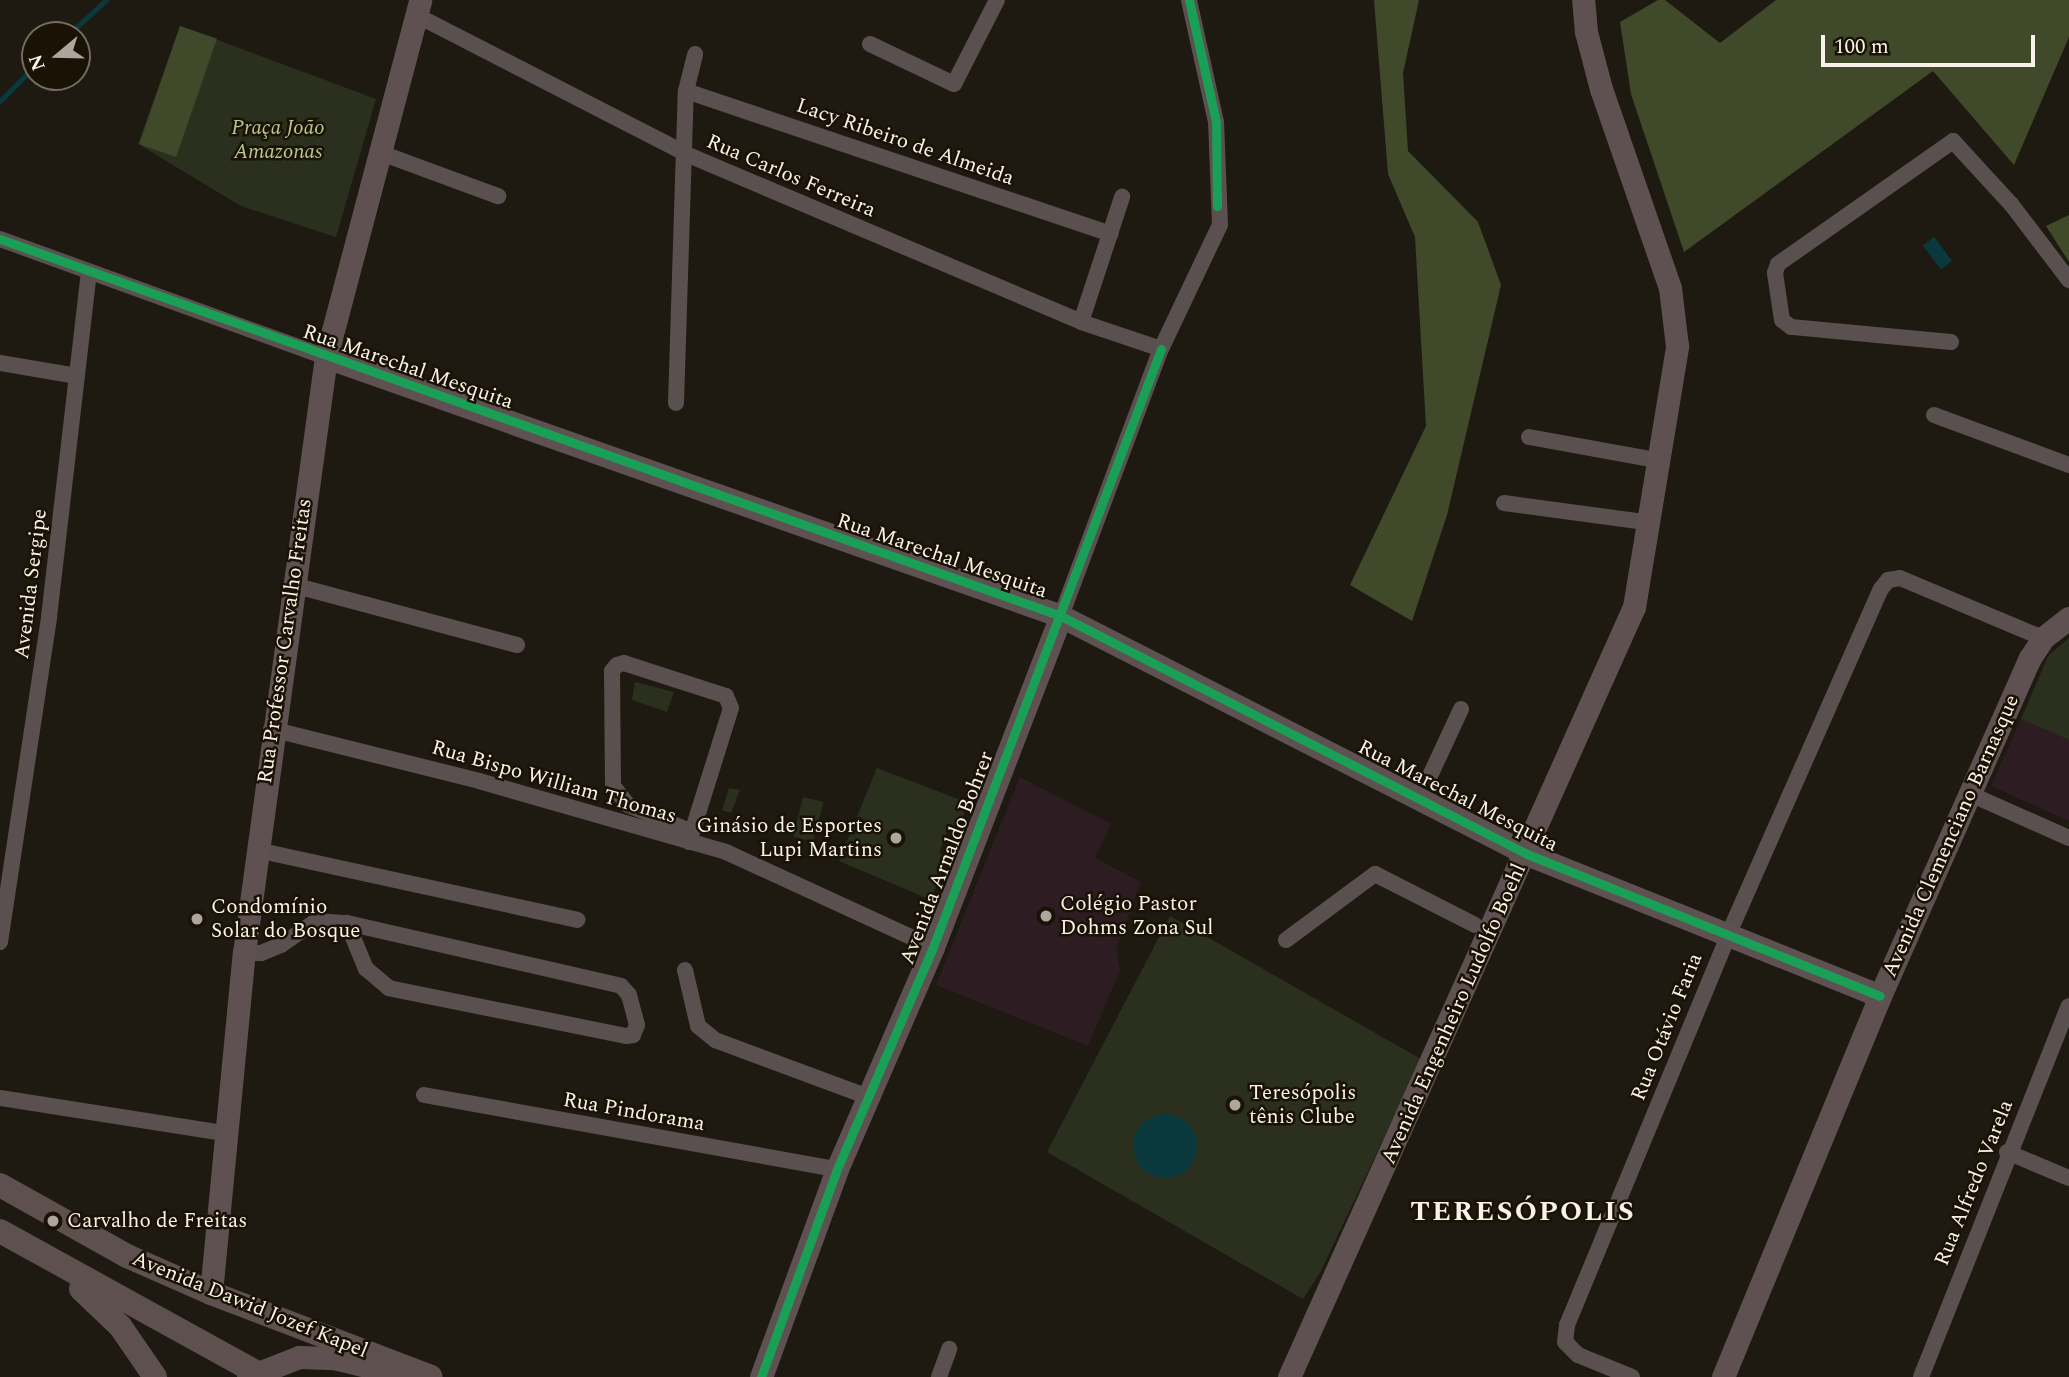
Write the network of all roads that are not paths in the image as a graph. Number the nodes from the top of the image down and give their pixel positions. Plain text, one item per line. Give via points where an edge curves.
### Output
1 (997, 0) edge
2 (1189, 0) edge
3 (1583, 0) edge
4 (418, 8) edge
5 (870, 44) dead end
6 (695, 54) dead end
7 (686, 91) junction
8 (380, 153) junction
9 (686, 154) junction
10 (498, 196) dead end
11 (1122, 197) dead end
12 (1111, 234) junction
13 (0, 239) edge
14 (89, 272) junction
15 (2069, 280) edge
16 (1081, 322) junction
17 (1951, 342) dead end
18 (1161, 349) junction
19 (326, 357) junction
20 (0, 363) edge
21 (77, 376) junction
22 (676, 403) dead end
23 (1934, 415) dead end
24 (1529, 438) dead end
25 (1661, 461) junction
26 (2069, 466) edge
27 (1504, 503) dead end
28 (1651, 523) junction
29 (293, 584) junction
30 (1061, 616) junction
31 (2069, 618) edge
32 (2043, 638) junction
33 (517, 645) dead end
34 (1461, 709) dead end
35 (271, 729) junction
36 (1429, 778) dead end
37 (1970, 793) junction
38 (691, 837) junction
39 (2069, 838) edge
40 (257, 849) junction
41 (1527, 853) junction
42 (577, 920) dead end
43 (347, 923) junction
44 (1475, 925) dead end
45 (1729, 933) junction
46 (1286, 940) dead end
47 (0, 942) edge
48 (933, 947) junction
49 (243, 953) junction
50 (685, 971) dead end
51 (1880, 996) junction
52 (2069, 1006) edge
53 (424, 1095) dead end
54 (868, 1097) junction
55 (0, 1098) edge
56 (223, 1133) junction
57 (2007, 1152) junction
58 (837, 1170) junction
59 (2069, 1178) edge
60 (0, 1185) edge
61 (0, 1231) edge
62 (58, 1267) junction
63 (211, 1293) junction
64 (949, 1349) dead end
65 (155, 1377) edge
66 (248, 1377) edge
67 (265, 1377) edge
68 (408, 1377) edge
69 (431, 1377) edge
70 (761, 1377) edge
71 (939, 1377) edge
72 (1289, 1377) edge
73 (1632, 1377) edge
74 (1723, 1377) edge
75 (1921, 1377) edge

1 - 5 street via 954,84
2 - 18 street, Avenida Arnaldo Bohrer via 1216,122 1220,225
3 - 25 street, Avenida Engenheiro Ludolfo Boehl via 1601,89 1670,288 1677,346
4 - 8 street, Rua Professor Carvalho Freitas
4 - 9 street, Rua Carlos Ferreira
6 - 7 street
7 - 9 street
7 - 12 street, Lacy Ribeiro de Almeida
8 - 10 street
8 - 19 street, Rua Professor Carvalho Freitas
9 - 16 street, Rua Carlos Ferreira
9 - 22 street
11 - 12 street
12 - 16 street
13 - 14 street, Rua Marechal Mesquita
14 - 19 street, Rua Marechal Mesquita
14 - 21 street, Avenida Sergipe
15 - 17 street via 2011,204 1953,141 1787,256 1775,273 1782,320 1791,327
16 - 18 street, Rua Carlos Ferreira
18 - 30 street, Avenida Arnaldo Bohrer
19 - 29 street, Rua Professor Carvalho Freitas
19 - 30 street, Rua Marechal Mesquita
20 - 21 street
21 - 47 street, Avenida Sergipe via 49,617
23 - 26 street
24 - 25 street
25 - 28 street, Avenida Engenheiro Ludolfo Boehl
27 - 28 street
28 - 41 street, Avenida Engenheiro Ludolfo Boehl via 1634,607
29 - 33 street
29 - 35 street, Rua Professor Carvalho Freitas
30 - 41 street, Rua Marechal Mesquita
30 - 48 street, Avenida Arnaldo Bohrer
31 - 32 street, Avenida Clemenciano Barnasque
32 - 37 street, Avenida Clemenciano Barnasque
32 - 45 street, Rua Otávio Faria via 1899,578 1888,580
34 - 36 street
35 - 38 street, Rua Bispo William Thomas
35 - 40 street, Rua Professor Carvalho Freitas
37 - 39 street
37 - 51 street, Avenida Clemenciano Barnasque
38 - 38 street via 731,708 726,696 624,663 617,665 612,671 613,786 628,806
38 - 48 street, Rua Bispo William Thomas
40 - 42 street
40 - 49 street, Rua Professor Carvalho Freitas
41 - 45 street, Rua Marechal Mesquita
41 - 72 street, Avenida Engenheiro Ludolfo Boehl
43 - 43 street via 366,970 389,988 626,1036 633,1035 637,1025 629,995 621,986
43 - 49 street via 316,921 261,953
44 - 46 street via 1376,874
45 - 51 street, Rua Marechal Mesquita
45 - 73 street, Rua Otávio Faria via 1567,1325 1565,1342 1578,1355
48 - 54 street, Avenida Arnaldo Bohrer
49 - 56 street, Rua Professor Carvalho Freitas
50 - 54 street via 698,1026 715,1040
51 - 74 street, Avenida Clemenciano Barnasque
52 - 57 street, Rua Alfredo Varela
53 - 58 street, Rua Pindorama
54 - 58 street, Avenida Arnaldo Bohrer
55 - 56 street
56 - 63 street, Rua Professor Carvalho Freitas
57 - 59 street
57 - 75 street, Rua Alfredo Varela
58 - 70 street, Avenida Arnaldo Bohrer
60 - 63 main road, Avenida Dawid Jozef Kapel via 127,1256
61 - 62 main road
62 - 65 main road via 120,1326
62 - 67 main road
63 - 69 main road, Avenida Dawid Jozef Kapel
64 - 71 street
66 - 68 street via 299,1357 334,1358

